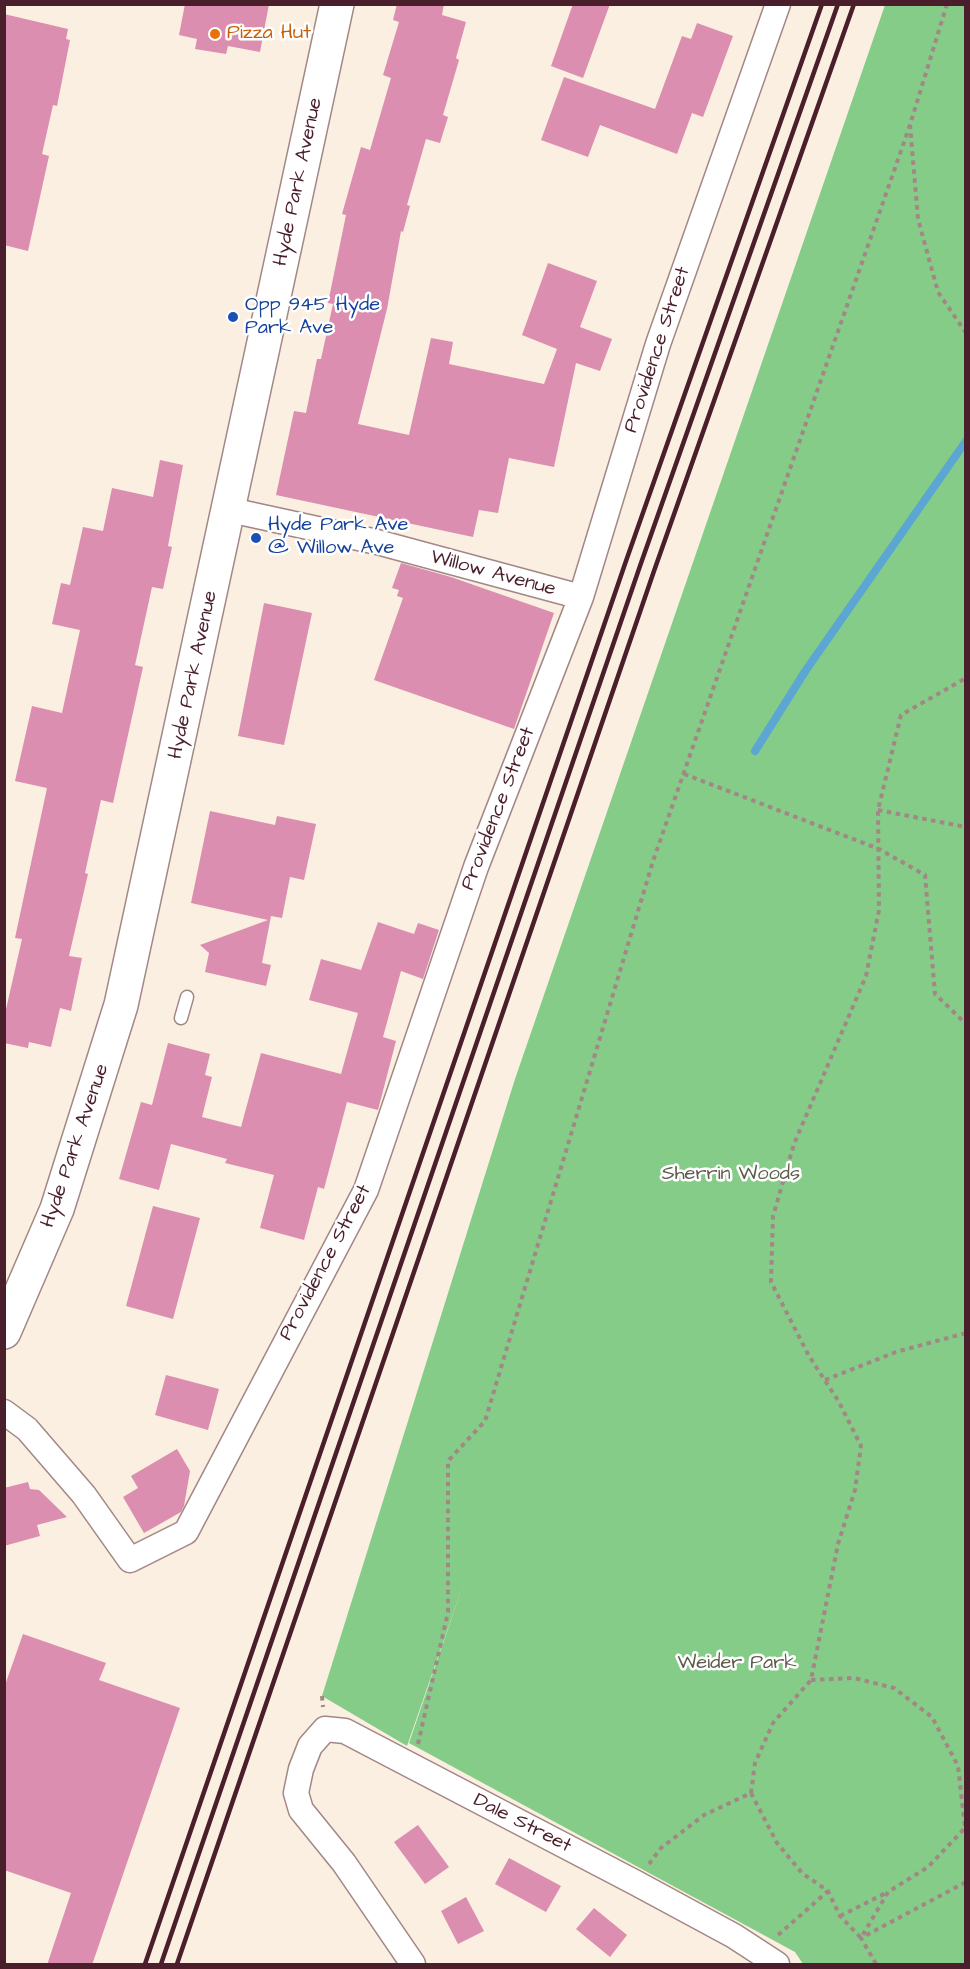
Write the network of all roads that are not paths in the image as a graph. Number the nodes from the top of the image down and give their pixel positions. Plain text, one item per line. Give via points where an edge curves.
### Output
1 (337, 4) edge
2 (778, 4) edge
3 (230, 510) junction
4 (581, 597) junction
5 (187, 997) dead end
6 (181, 1018) dead end
7 (4, 1332) edge
8 (4, 1412) edge
9 (770, 1959) edge
10 (413, 1965) edge

1 - 3 main road, Hyde Park Avenue
2 - 4 street, Providence Street via 658,344
3 - 4 street, Willow Avenue via 377,542
3 - 7 main road, Hyde Park Avenue via 121,1005 57,1209
4 - 8 street, Providence Street via 476,867 366,1190 186,1532 130,1560 84,1496 27,1429
5 - 6 lane
9 - 10 street, Dale Street via 636,1883 345,1731 325,1729 310,1746 301,1770 296,1793 301,1810 344,1863

